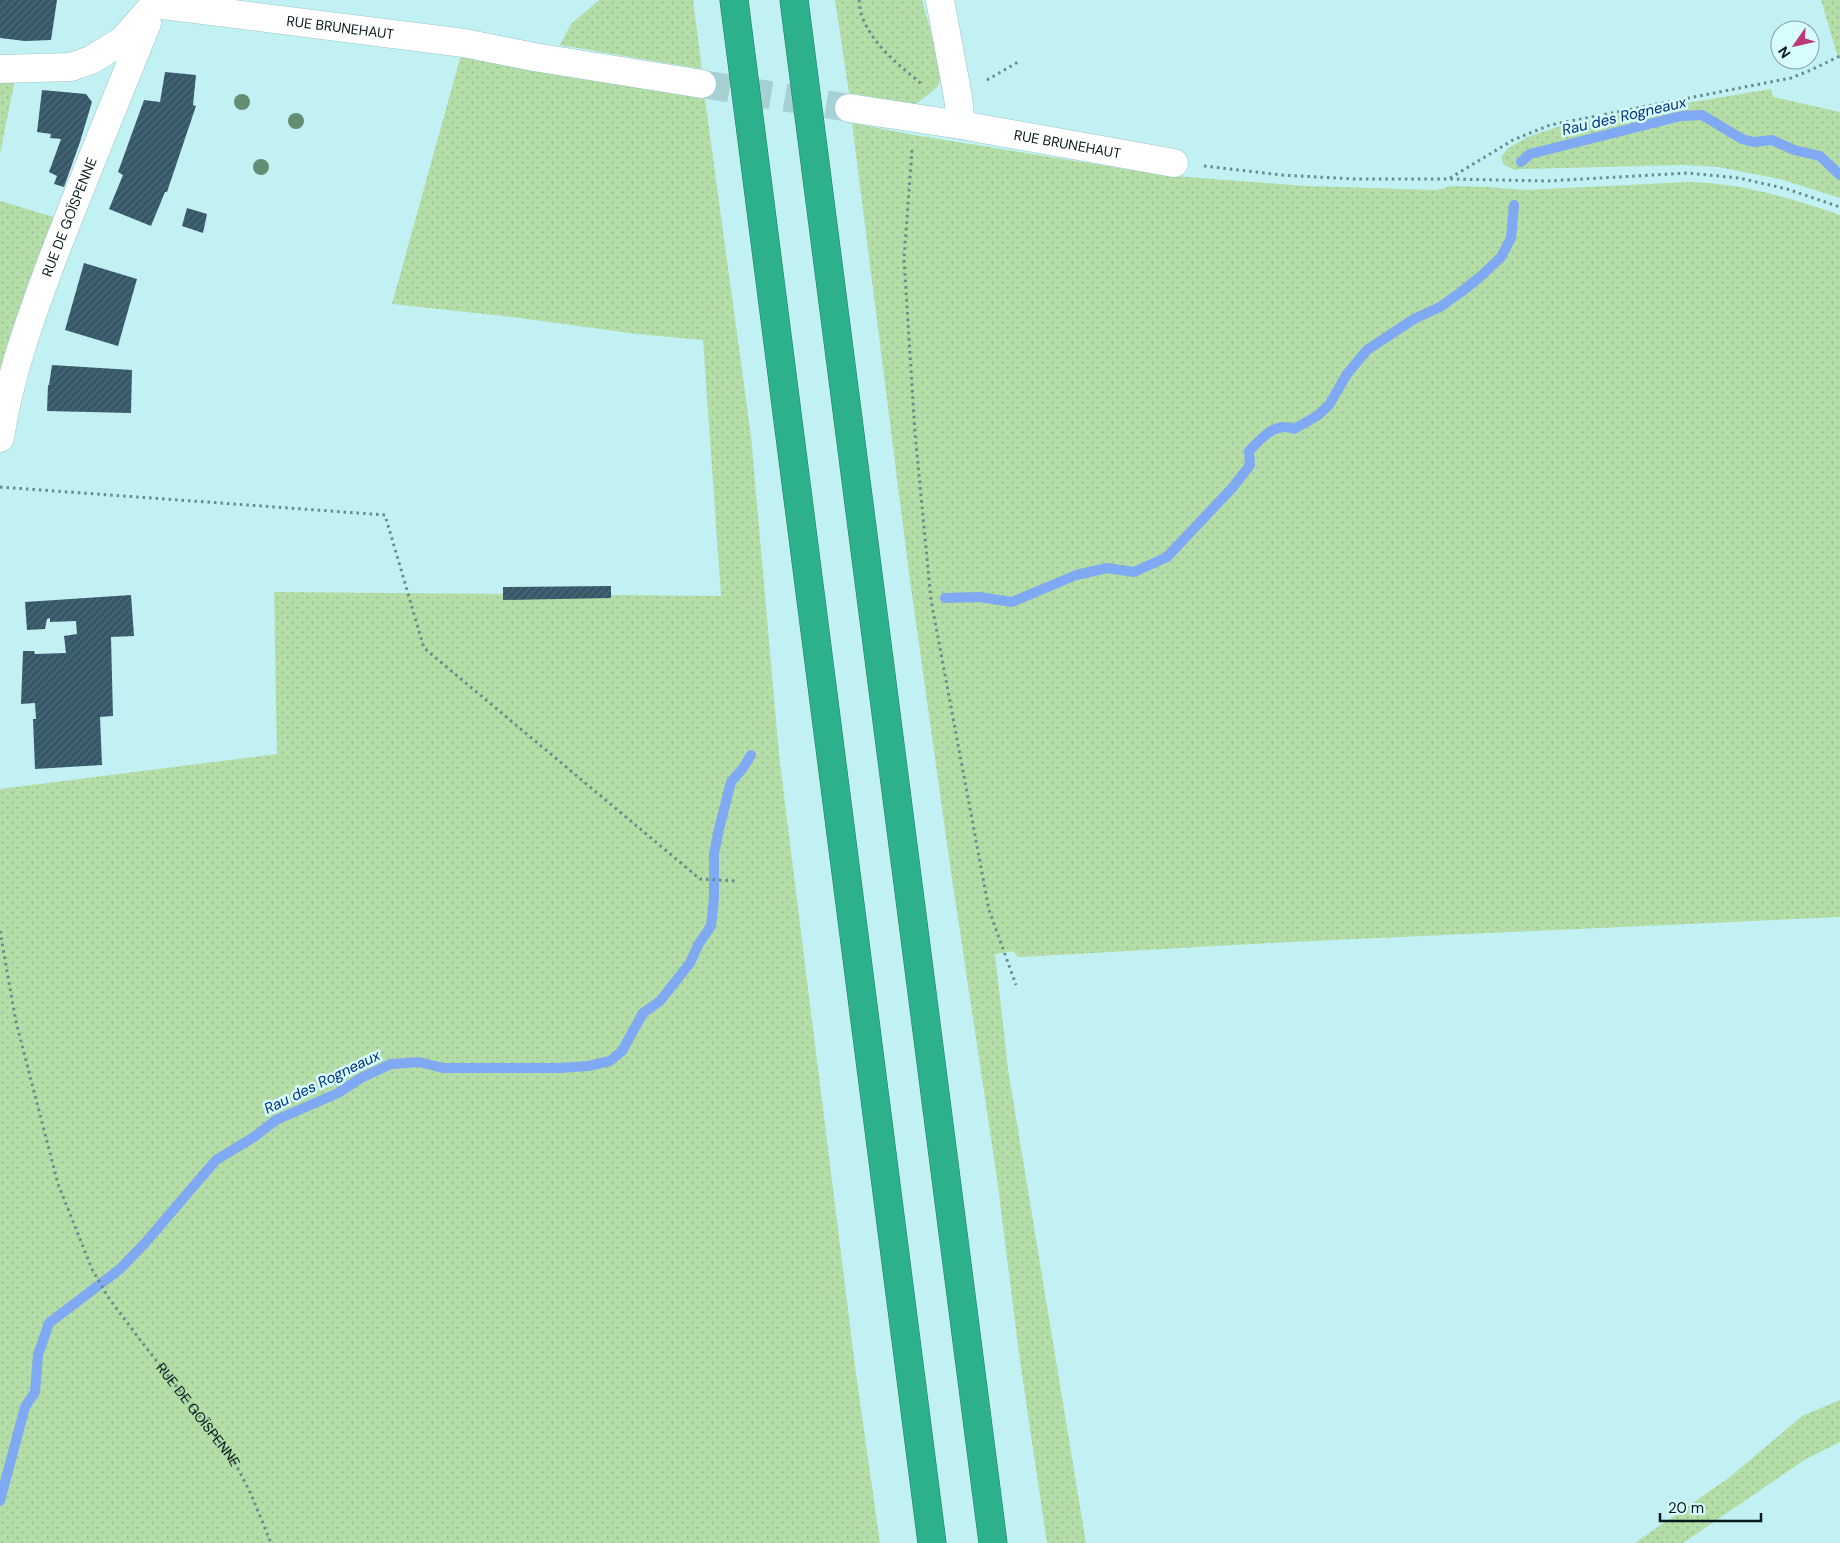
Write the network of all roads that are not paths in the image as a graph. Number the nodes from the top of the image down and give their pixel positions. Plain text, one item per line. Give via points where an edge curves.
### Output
1 (734, 0) edge
2 (794, 0) edge
3 (940, 0) edge
4 (155, 2) edge
5 (0, 69) edge
6 (702, 84) tunnel mouth
7 (849, 108) tunnel mouth
8 (961, 125) junction
9 (1174, 163) road end
10 (0, 438) edge
11 (932, 1543) edge
12 (993, 1543) edge

1 - 11 highway
2 - 12 highway
3 - 8 street
4 - 5 street via 122,42 91,60 71,67
4 - 6 street, RUE BRUNEHAUT via 464,43
4 - 10 street, RUE DE GOÏSPENNE via 32,315 16,362
7 - 8 street, RUE BRUNEHAUT
8 - 9 street, RUE BRUNEHAUT

